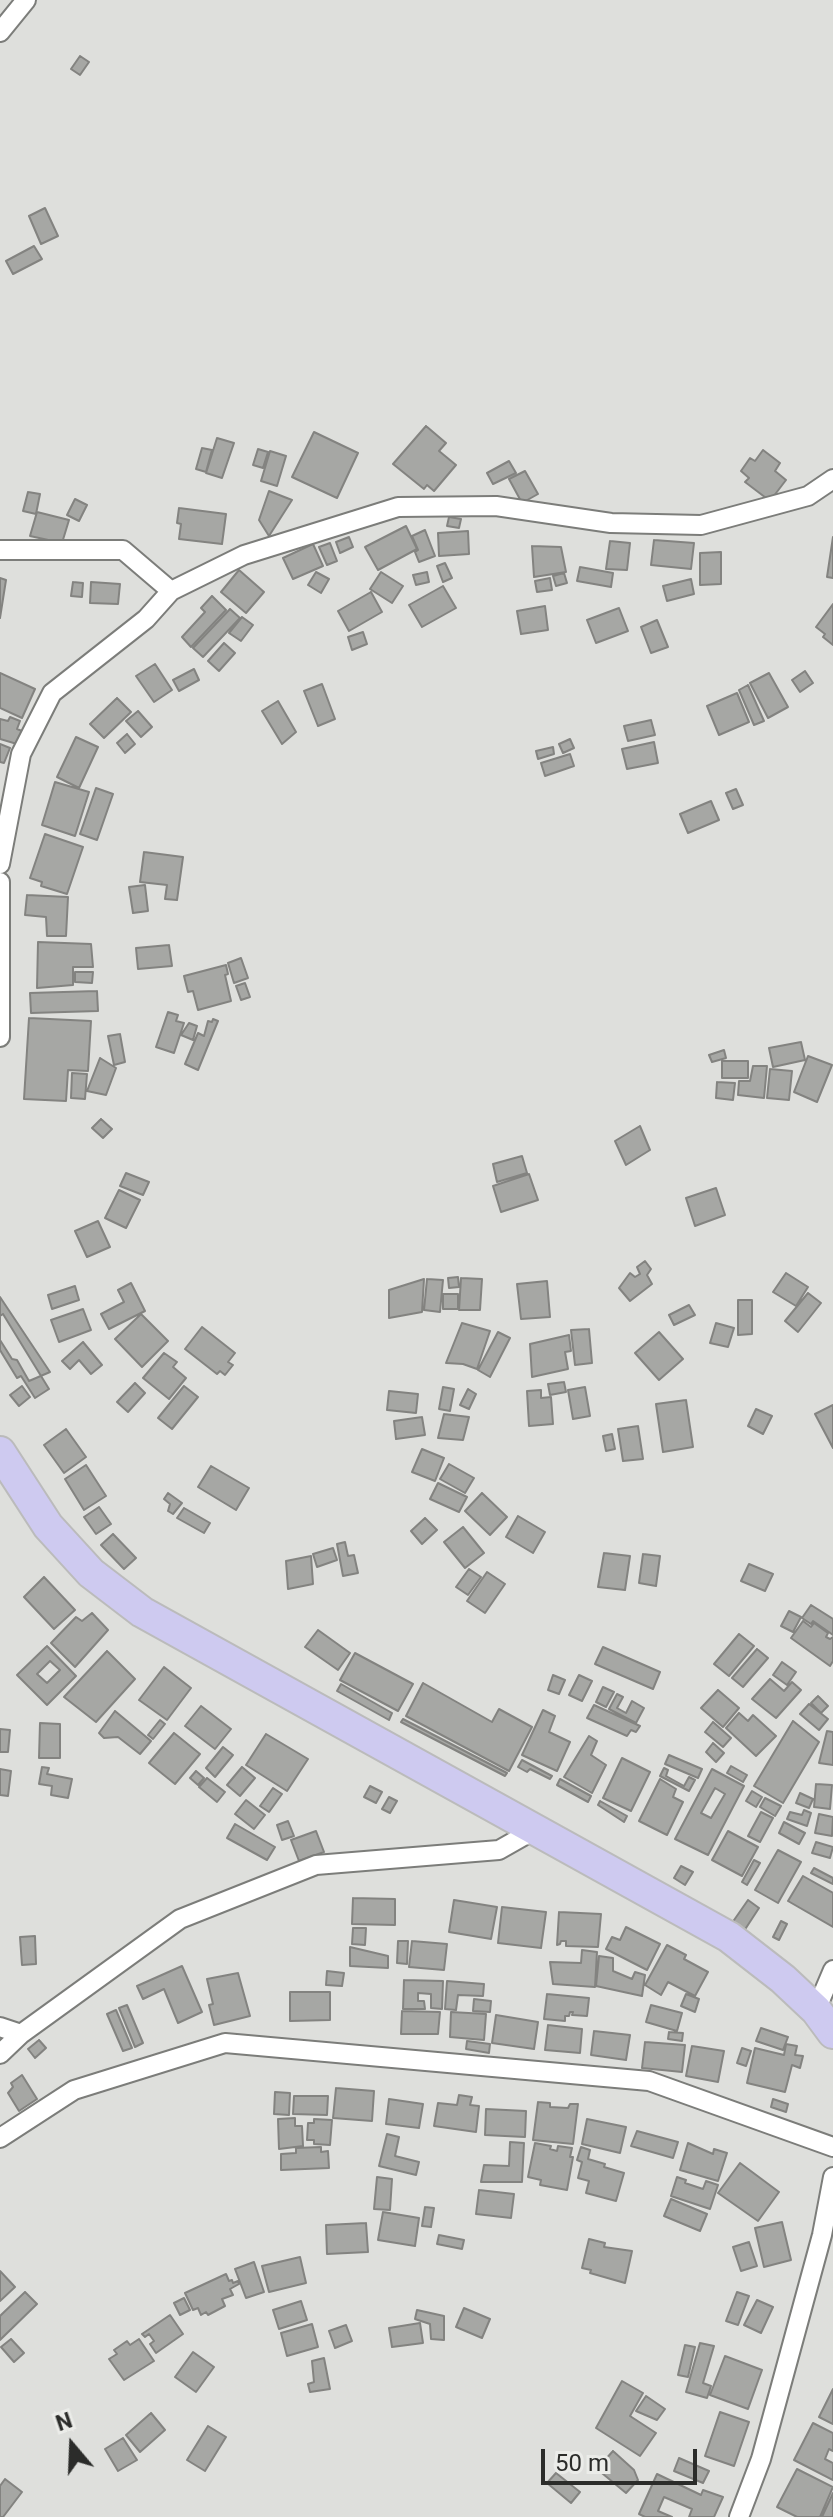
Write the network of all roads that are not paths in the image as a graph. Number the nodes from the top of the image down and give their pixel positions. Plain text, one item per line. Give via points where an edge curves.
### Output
1 (26, 0) edge
2 (0, 32) edge
3 (833, 479) edge
4 (0, 550) edge
5 (171, 591) junction
6 (0, 864) edge
7 (0, 882) edge
8 (0, 1034) edge
9 (0, 1452) edge
10 (536, 1829) junction
11 (833, 1970) edge
12 (824, 2021) edge
13 (0, 2027) edge
14 (21, 2034) junction
15 (0, 2054) edge
16 (0, 2138) edge
17 (833, 2147) edge
18 (833, 2177) edge
19 (739, 2517) edge

1 - 2 street
3 - 5 street via 808,496 701,525 611,523 496,506 398,507 244,555
4 - 5 street via 123,550
5 - 6 street via 146,619 52,693 21,754
7 - 8 street
9 - 10 highway via 48,1526 91,1573 142,1612
10 - 12 highway via 729,1937 783,1979
10 - 14 street via 499,1850 316,1865 180,1919
11 - 12 street
13 - 14 street
14 - 15 street
16 - 17 street via 74,2090 225,2043 649,2081
18 - 19 street via 761,2459

